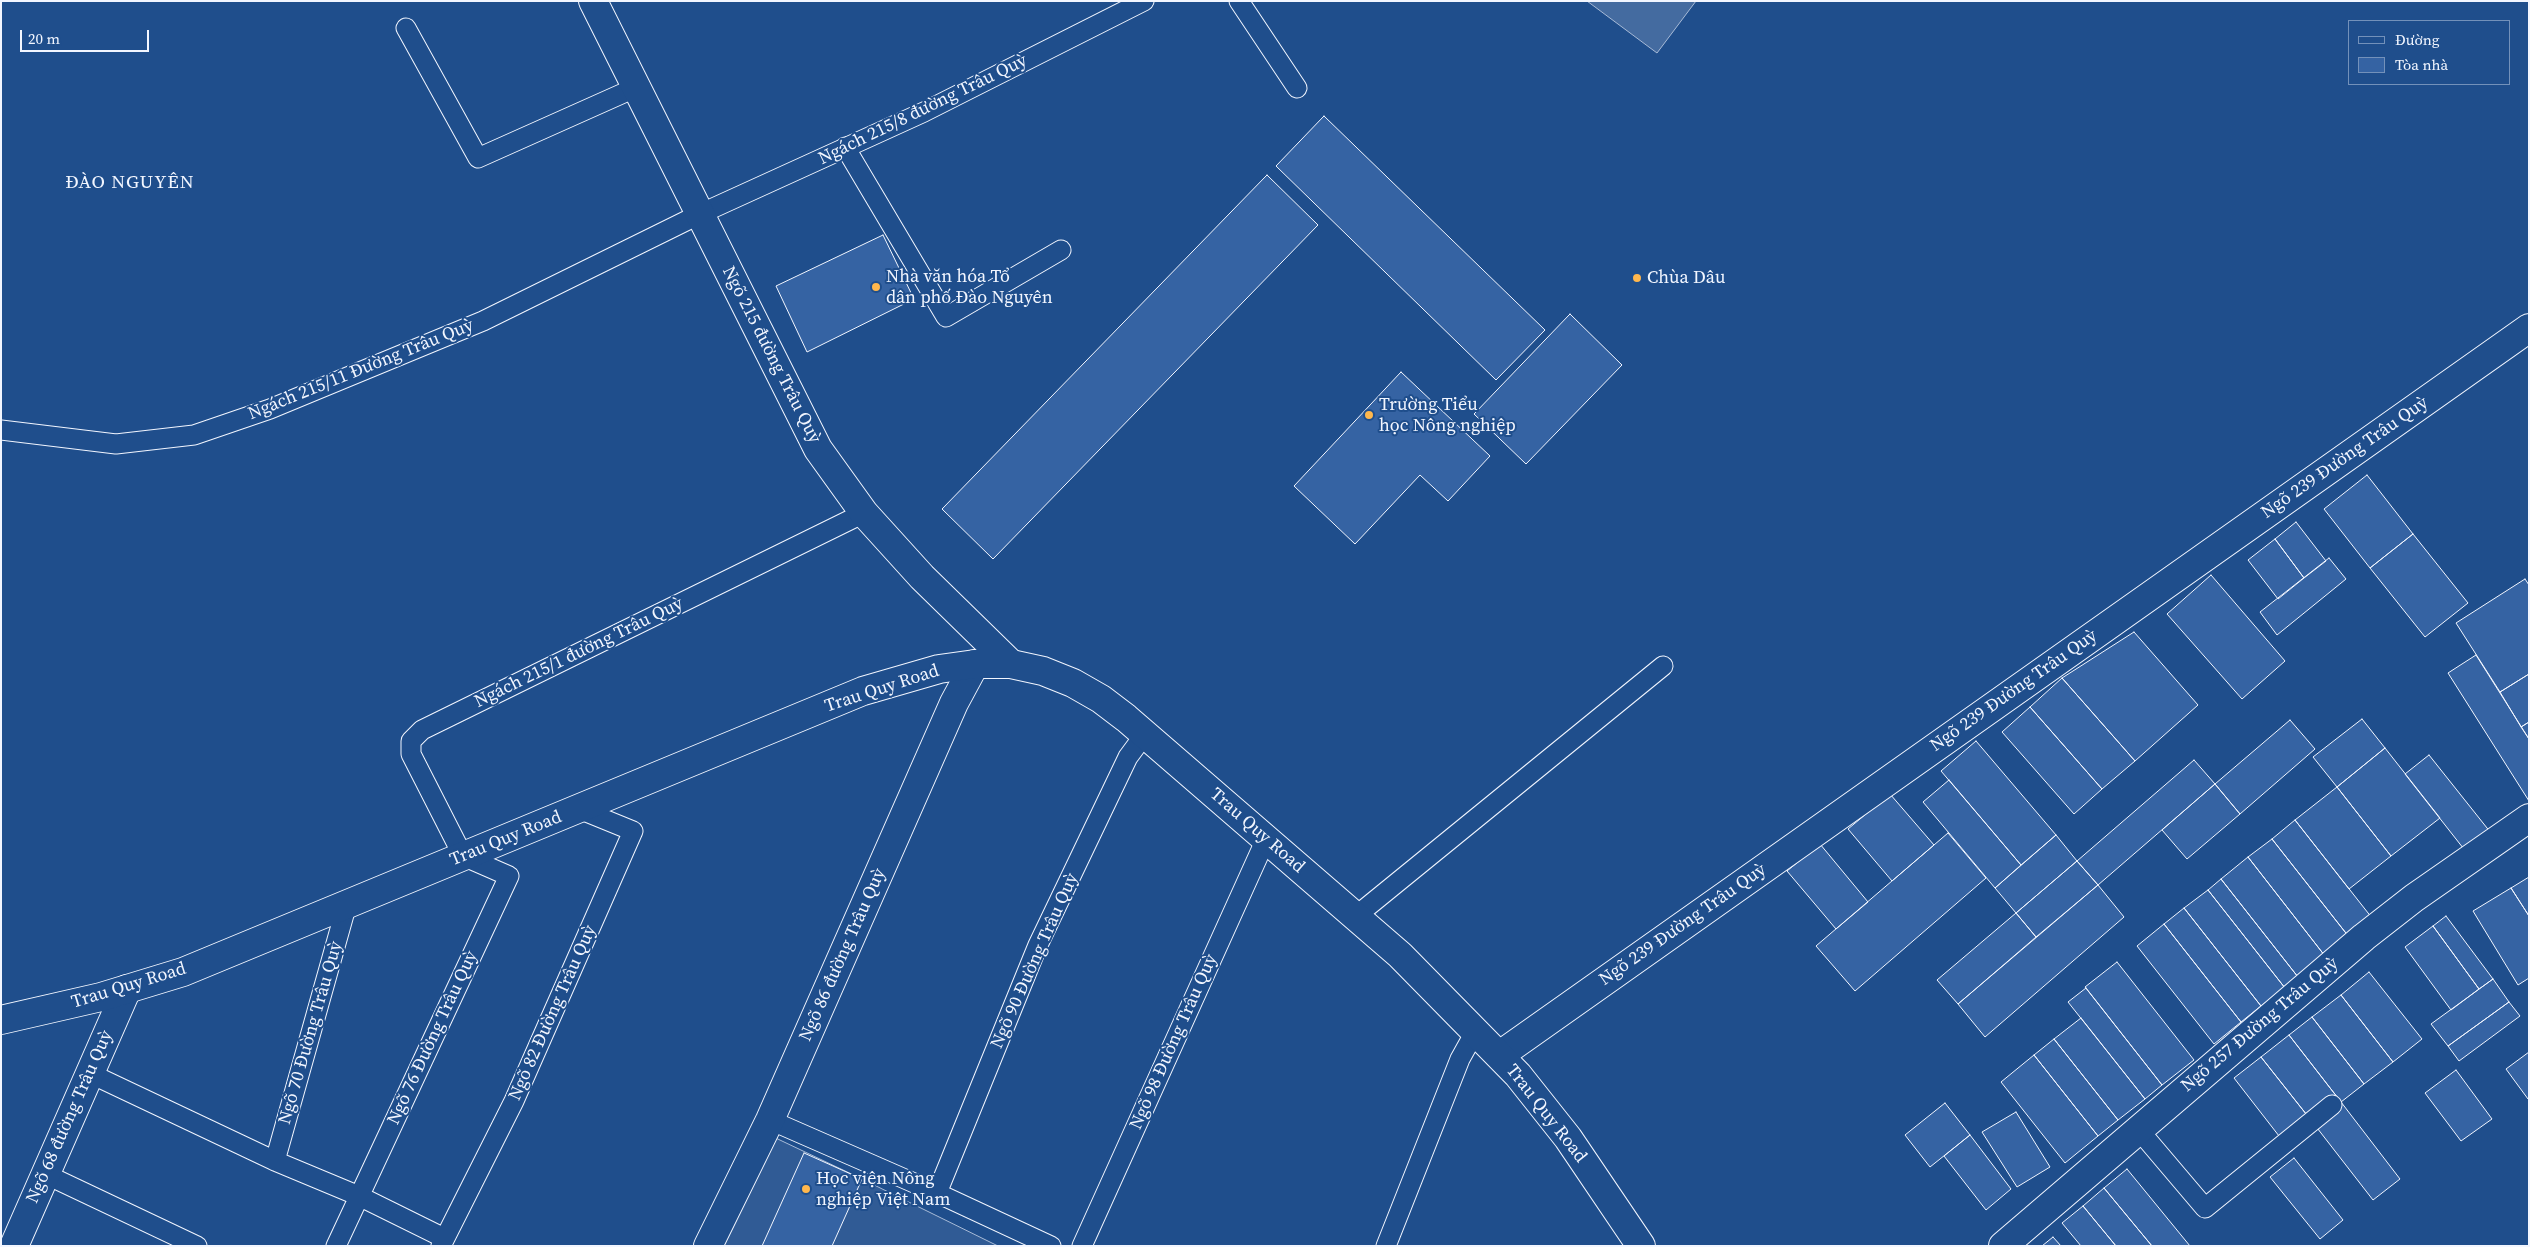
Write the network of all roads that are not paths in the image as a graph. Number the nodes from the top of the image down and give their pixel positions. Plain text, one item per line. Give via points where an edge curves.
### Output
1 (593, 1) edge
2 (1144, 1) edge
3 (1239, 1) edge
4 (406, 28) dead end
5 (637, 87) junction
6 (1297, 88) dead end
7 (845, 148) junction
8 (700, 214) junction
9 (1061, 250) dead end
10 (2529, 328) edge
11 (1, 430) edge
12 (864, 513) junction
13 (975, 664) junction
14 (1012, 664) junction
15 (1662, 666) dead end
16 (1145, 734) junction
17 (579, 809) junction
18 (2529, 818) edge
19 (1266, 839) junction
20 (463, 856) junction
21 (347, 904) junction
22 (1356, 916) junction
23 (127, 989) junction
24 (1, 1020) edge
25 (1475, 1032) junction
26 (1500, 1056) junction
27 (89, 1073) junction
28 (2332, 1106) dead end
29 (770, 1120) junction
30 (2138, 1129) junction
31 (275, 1161) junction
32 (45, 1174) junction
33 (937, 1193) junction
34 (359, 1196) junction
35 (442, 1242) edge
36 (14, 1246) edge
37 (197, 1246) edge
38 (336, 1246) edge
39 (708, 1246) edge
40 (1051, 1246) edge
41 (1082, 1246) edge
42 (1386, 1246) edge
43 (1642, 1246) edge
44 (2003, 1246) edge

1 - 5 street, Ngõ 215 đường Trâu Quỳ
2 - 7 lane, Ngách 215/8 đường Trâu Quỳ via 924,112
3 - 6 lane
4 - 5 lane via 478,158
5 - 8 street, Ngõ 215 đường Trâu Quỳ
7 - 8 lane, Ngách 215/8 đường Trâu Quỳ
7 - 9 lane via 946,317
8 - 11 lane, Ngách 215/11 Đường Trâu Quỳ via 483,321 270,408 194,435 116,444
8 - 12 street, Ngõ 215 đường Trâu Quỳ via 818,449
10 - 26 street, Ngõ 239 Đường Trâu Quỳ
12 - 14 street, Ngõ 215 đường Trâu Quỳ via 922,576
12 - 20 lane, Ngách 215/1 đường Trâu Quỳ via 422,730 411,741 411,754
13 - 14 street, Trau Quy Road
13 - 17 street, Trau Quy Road via 939,668 863,691
13 - 29 street, Ngõ 86 đường Trâu Quỳ via 954,704
14 - 16 street, Trau Quy Road via 1044,671 1073,683 1101,699
15 - 22 lane
16 - 19 street, Trau Quy Road
16 - 33 lane, Ngõ 90 Đường Trâu Quỳ via 1128,757 1038,945
17 - 20 street, Trau Quy Road
17 - 35 lane, Ngõ 82 Đường Trâu Quỳ via 633,831 514,1101
18 - 30 street, Ngõ 257 Đường Trâu Quỳ via 2364,937
19 - 22 street, Trau Quy Road
19 - 41 lane, Ngõ 98 Đường Trâu Quỳ
20 - 21 street, Trau Quy Road
20 - 34 lane, Ngõ 76 Đường Trâu Quỳ via 509,876
21 - 23 street, Trau Quy Road via 183,972
21 - 31 lane, Ngõ 70 Đường Trâu Quỳ
22 - 25 street, Trau Quy Road via 1400,955
23 - 24 street, Trau Quy Road
23 - 27 street, Ngõ 68 đường Trâu Quỳ
25 - 26 street, Trau Quy Road
25 - 42 lane via 1460,1059
26 - 43 street, Trau Quy Road via 1568,1138
27 - 31 lane
27 - 32 street, Ngõ 68 đường Trâu Quỳ
28 - 30 lane via 2205,1208
29 - 33 lane
29 - 39 street, Ngõ 86 đường Trâu Quỳ
30 - 44 street, Ngõ 257 Đường Trâu Quỳ
31 - 34 lane
32 - 36 street, Ngõ 68 đường Trâu Quỳ
32 - 37 lane
33 - 40 lane
34 - 35 lane
34 - 38 lane, Ngõ 76 Đường Trâu Quỳ

